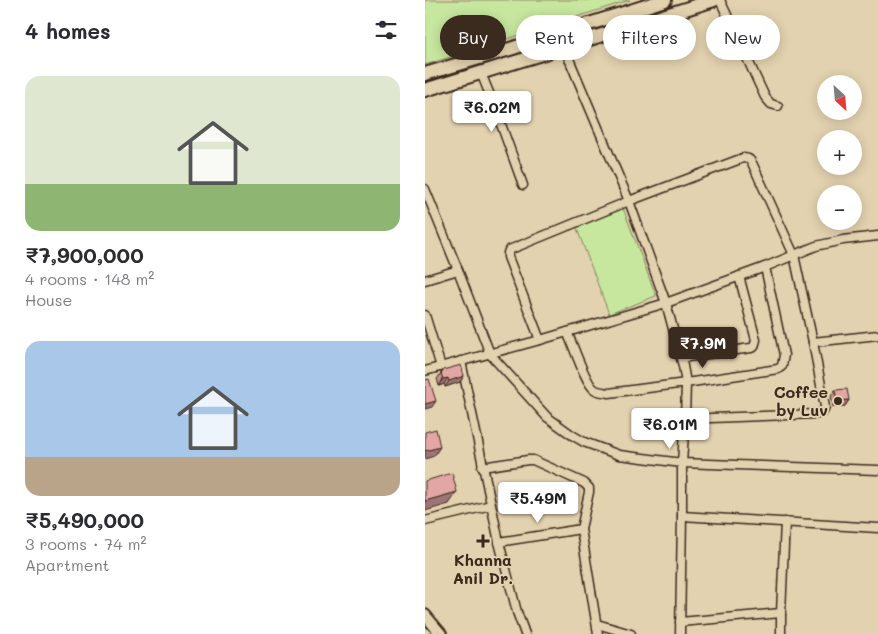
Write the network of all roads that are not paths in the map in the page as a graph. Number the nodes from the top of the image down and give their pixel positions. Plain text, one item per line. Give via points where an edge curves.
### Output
1 (665, 0) edge
2 (714, 0) edge
3 (720, 0) edge
4 (593, 39) edge
5 (524, 60) edge
6 (569, 60) edge
7 (481, 73) junction
8 (425, 74) edge
9 (425, 90) edge
10 (778, 106) dead end
11 (523, 185) dead end
12 (425, 189) edge
13 (629, 202) junction
14 (878, 236) edge
15 (794, 255) junction
16 (765, 267) junction
17 (458, 270) junction
18 (739, 276) junction
19 (425, 280) edge
20 (666, 303) junction
21 (425, 315) edge
22 (567, 332) junction
23 (878, 335) edge
24 (540, 340) junction
25 (813, 342) junction
26 (490, 354) junction
27 (681, 358) junction
28 (461, 362) junction
29 (441, 367) junction
30 (425, 371) edge
31 (685, 383) junction
32 (685, 419) junction
33 (682, 463) junction
34 (483, 467) junction
35 (878, 470) edge
36 (491, 505) junction
37 (682, 516) junction
38 (425, 521) edge
39 (785, 522) junction
40 (878, 528) edge
41 (581, 530) junction
42 (499, 542) junction
43 (781, 613) junction
44 (425, 615) edge
45 (680, 622) junction
46 (597, 624) junction
47 (441, 634) edge
48 (525, 634) edge
49 (598, 634) edge
50 (631, 634) edge
51 (680, 634) edge
52 (781, 634) edge

1 - 8 main road
2 - 4 main road
3 - 10 street via 765,97
5 - 7 main road
6 - 13 street
7 - 9 main road
7 - 11 street
12 - 17 street
13 - 15 street via 747,158
13 - 20 street
13 - 24 street via 508,251
14 - 15 street via 829,243
15 - 16 street
15 - 25 street
16 - 18 street
16 - 31 street via 784,355 782,366
17 - 19 street
17 - 26 street
18 - 20 street
18 - 27 street via 756,340 754,346
20 - 22 street
20 - 27 street
21 - 29 street
22 - 24 street
22 - 31 street via 588,382 596,390 609,393
23 - 25 street
24 - 26 street
25 - 32 street via 825,407 822,413
26 - 28 street
26 - 33 street via 547,417 572,435 619,455
27 - 31 street
28 - 29 street
28 - 34 street
29 - 30 street
31 - 32 street
32 - 33 street
33 - 35 street
33 - 37 street
34 - 36 street
34 - 41 street via 533,460 584,483 589,492
36 - 38 street
36 - 42 street
37 - 39 street
37 - 45 street
39 - 40 street
39 - 43 street
41 - 42 street
41 - 46 street
42 - 48 street
43 - 45 street
43 - 52 street
44 - 47 street
45 - 51 street
46 - 49 street
46 - 50 street

